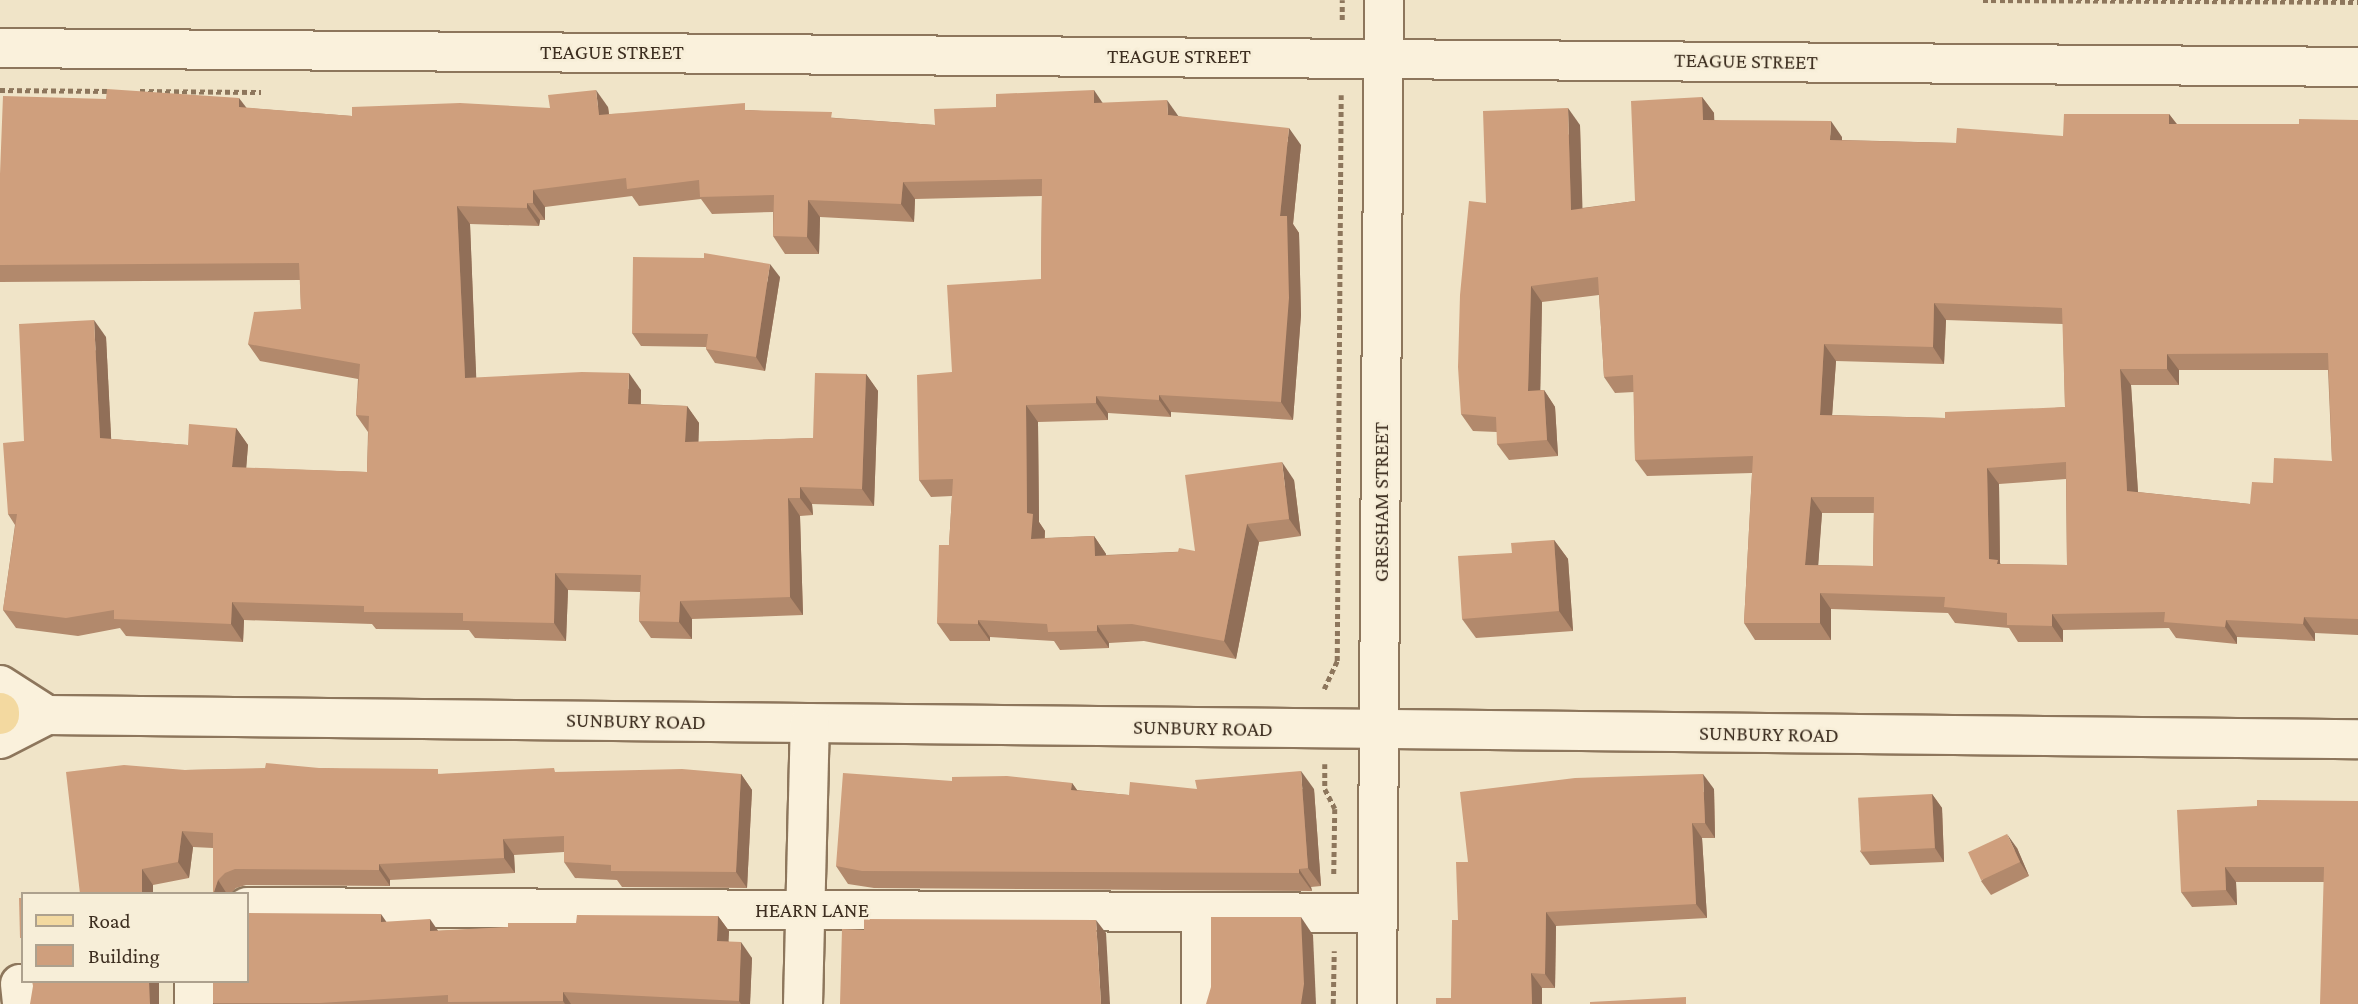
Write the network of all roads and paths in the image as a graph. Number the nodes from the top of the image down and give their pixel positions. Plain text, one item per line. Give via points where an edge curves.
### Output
1 (1342, 0) edge
2 (1384, 0) edge
3 (1983, 0) edge
4 (2358, 2) edge
5 (0, 48) edge
6 (1342, 57) junction
7 (1384, 58) junction
8 (2358, 67) edge
9 (0, 685) edge
10 (47, 715) junction
11 (810, 723) junction
12 (1324, 729) junction
13 (1380, 730) junction
14 (0, 739) edge
15 (2358, 739) edge
16 (248, 907) edge
17 (804, 910) junction
18 (1201, 912) junction
19 (1334, 913) junction
20 (1378, 913) junction
21 (194, 983) edge
22 (194, 1004) edge
23 (803, 1004) edge
24 (1200, 1004) edge
25 (1333, 1004) edge
26 (1377, 1004) edge

1 - 6 path
2 - 7 street, GRESHAM STREET
3 - 4 path
5 - 6 street, TEAGUE STREET
6 - 7 street, TEAGUE STREET
6 - 12 path via 1337,661 1323,690
7 - 8 street, TEAGUE STREET
7 - 13 street, GRESHAM STREET
9 - 10 street
10 - 11 street, SUNBURY ROAD
10 - 14 street, SUNBURY ROAD
11 - 12 street, SUNBURY ROAD
11 - 17 street
12 - 13 street, SUNBURY ROAD
12 - 19 path via 1325,789 1335,809
13 - 15 street, SUNBURY ROAD
13 - 20 street, GRESHAM STREET
16 - 17 street, HEARN LANE
17 - 18 street, HEARN LANE
17 - 23 street
18 - 19 street, HEARN LANE
18 - 24 street
19 - 20 street, HEARN LANE
19 - 25 path
20 - 26 street, GRESHAM STREET
21 - 22 street

